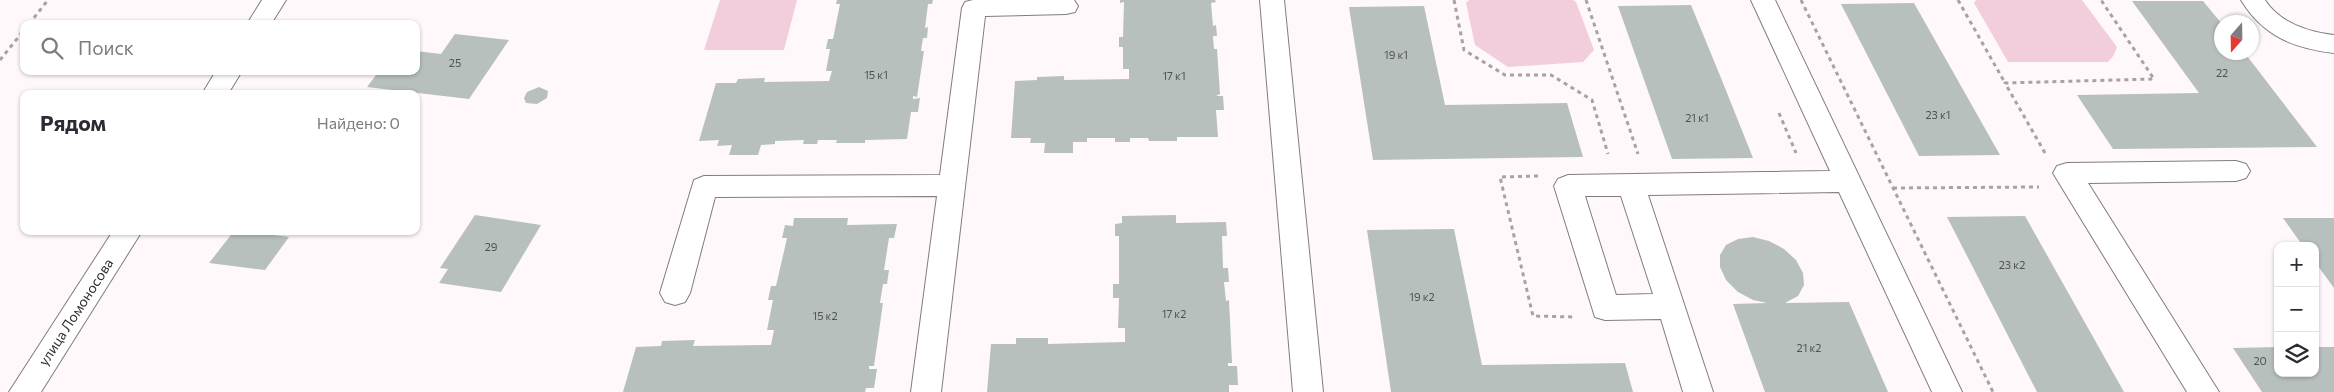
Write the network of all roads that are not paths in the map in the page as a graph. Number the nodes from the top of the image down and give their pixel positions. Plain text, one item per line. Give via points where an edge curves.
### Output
1 (274, 0) edge
2 (1272, 0) edge
3 (1763, 0) edge
4 (2253, 0) edge
5 (1066, 6) dead end
6 (262, 20) edge
7 (2334, 44) edge
8 (226, 75) edge
9 (217, 90) edge
10 (2236, 171) dead end
11 (1848, 181) junction
12 (952, 185) junction
13 (1624, 185) junction
14 (125, 235) edge
15 (675, 293) dead end
16 (1672, 306) junction
17 (24, 392) edge
18 (926, 392) edge
19 (1308, 392) edge
20 (1698, 392) edge
21 (1947, 392) edge
22 (2204, 392) edge

1 - 6 street
2 - 19 street
3 - 11 street
4 - 7 street via 2267,18 2283,29 2302,38
5 - 12 street via 974,8
8 - 9 street
10 - 22 street via 2067,173
11 - 13 street
11 - 21 street
12 - 15 street via 704,187
12 - 18 street
13 - 16 street
13 - 16 street via 1568,186 1605,308
14 - 17 street, улица Ломоносова
16 - 20 street

